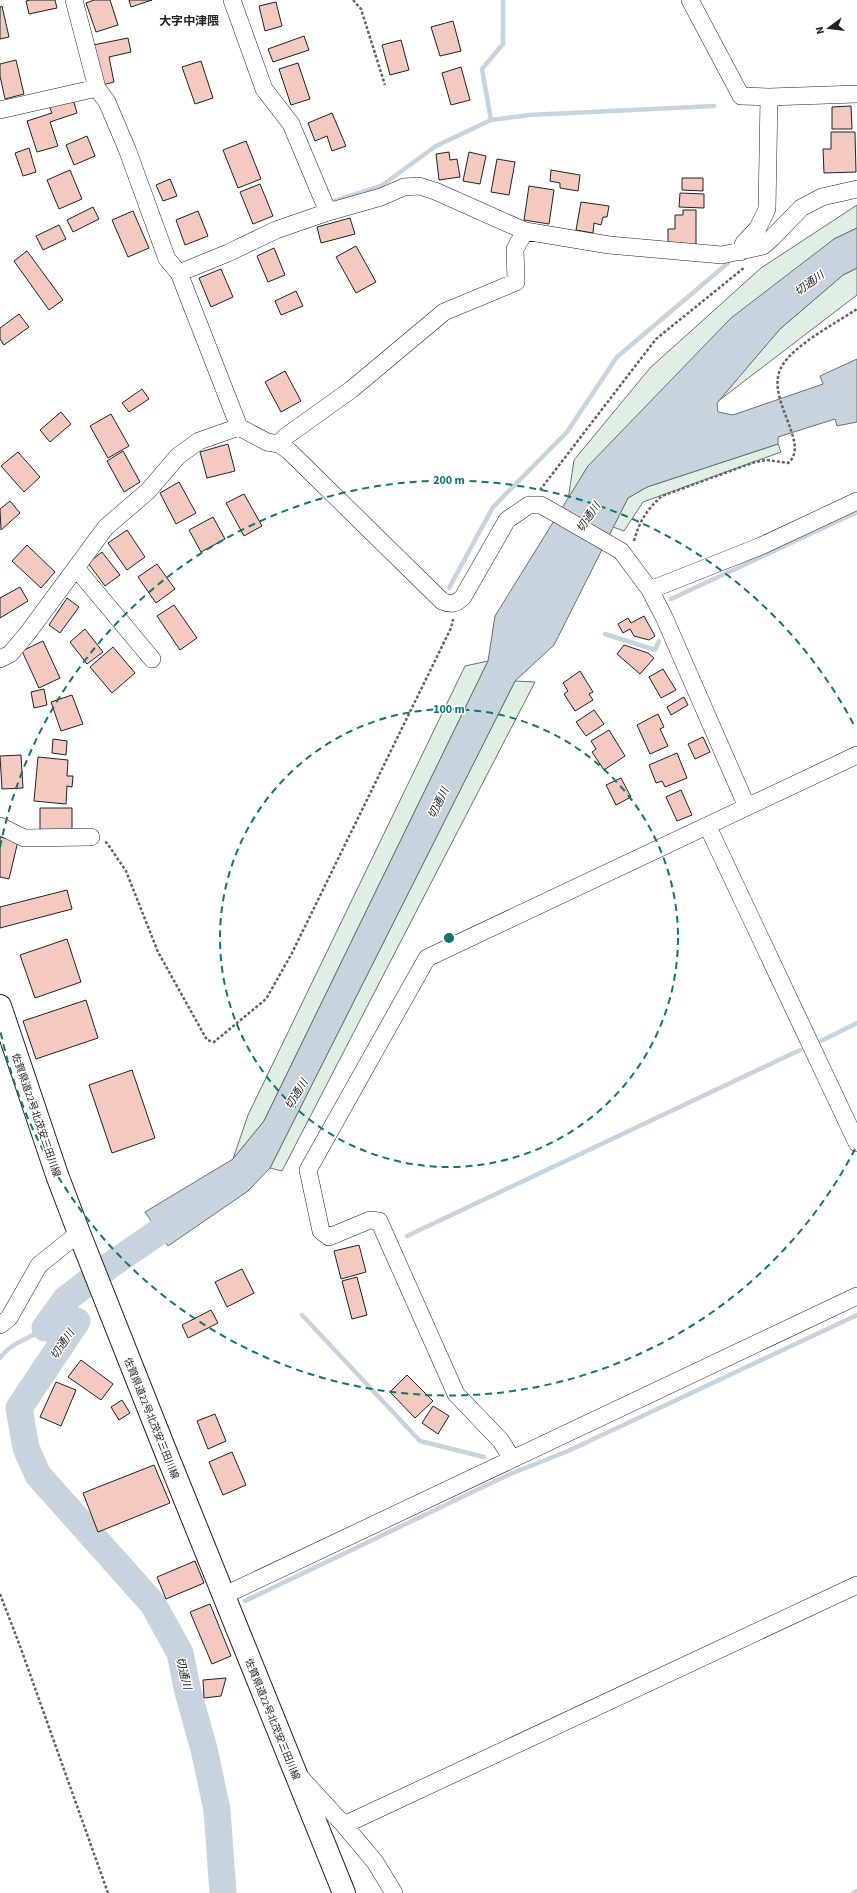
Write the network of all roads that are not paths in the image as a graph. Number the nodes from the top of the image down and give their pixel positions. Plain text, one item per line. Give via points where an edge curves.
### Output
1 (74, 0) edge
2 (232, 0) edge
3 (690, 0) edge
4 (97, 88) junction
5 (857, 94) edge
6 (769, 97) junction
7 (0, 110) edge
8 (857, 189) edge
9 (328, 212) junction
10 (525, 231) junction
11 (740, 252) junction
12 (179, 273) junction
13 (239, 427) junction
14 (280, 444) junction
15 (857, 501) edge
16 (76, 568) junction
17 (650, 590) junction
18 (0, 659) edge
19 (152, 659) dead end
20 (857, 755) edge
21 (747, 807) junction
22 (0, 826) edge
23 (708, 827) junction
24 (91, 837) road end
25 (1, 1010) edge
26 (857, 1143) edge
27 (81, 1237) junction
28 (857, 1296) edge
29 (0, 1324) edge
30 (512, 1459) junction
31 (857, 1585) edge
32 (223, 1596) junction
33 (295, 1772) junction
34 (344, 1825) junction
35 (344, 1893) edge
36 (394, 1893) edge

1 - 4 street
2 - 9 street via 264,89 292,124
3 - 6 street via 741,96
4 - 7 street
4 - 12 street via 107,102 124,142 167,258
5 - 6 street
6 - 11 street via 767,209 758,228 744,243
8 - 11 street via 822,197 801,208 763,246
9 - 10 street via 381,197 404,187 419,186
9 - 12 street via 276,230
10 - 11 street via 609,245 722,255
10 - 14 street via 515,249 516,282 444,312 352,389 285,437
12 - 13 street
13 - 14 street via 268,442
13 - 16 street via 199,441 178,456 148,491 106,527
14 - 17 street via 449,604 456,603 463,597 507,520 535,505 625,556
15 - 17 street via 761,546
16 - 18 street via 27,634 10,654
16 - 19 street
17 - 21 street via 664,616
20 - 21 street
21 - 23 street
22 - 24 street via 24,838
23 - 26 street
23 - 30 street via 428,958 308,1170 321,1232 329,1237 370,1220 378,1221 456,1394 501,1441
25 - 27 main road, 佐賀県道22号北茂安三田川線 via 57,1175
27 - 29 street via 39,1265 9,1318
27 - 32 main road, 佐賀県道22号北茂安三田川線
28 - 30 street
30 - 32 street
31 - 34 street
32 - 33 main road, 佐賀県道22号北茂安三田川線
33 - 34 street
33 - 35 main road, 佐賀県道22号北茂安三田川線
34 - 36 street via 375,1862

